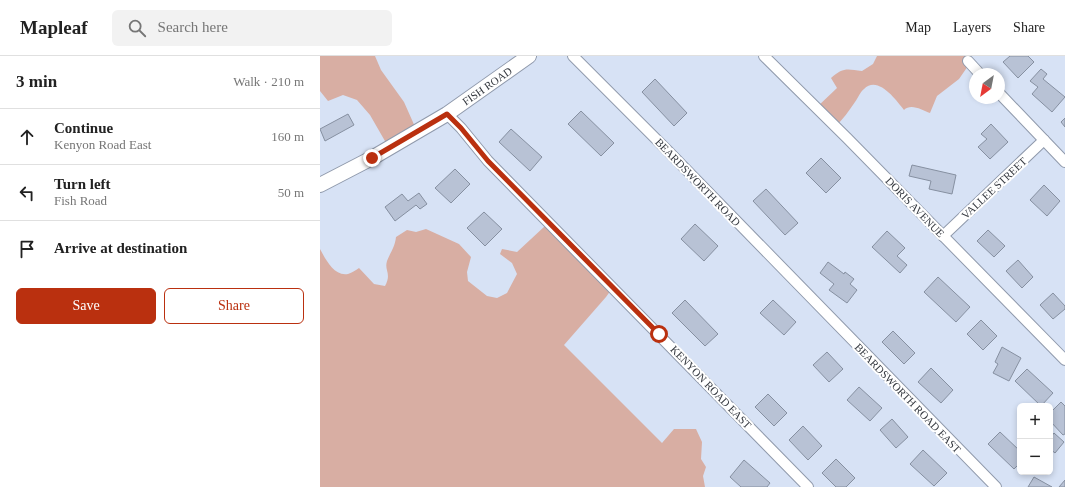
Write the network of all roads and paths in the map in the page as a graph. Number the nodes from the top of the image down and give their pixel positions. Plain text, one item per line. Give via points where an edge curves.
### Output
1 (529, 56) edge
2 (573, 56) edge
3 (764, 56) edge
4 (968, 61) dead end
5 (974, 68) edge
6 (1005, 99) edge
7 (447, 114) junction
8 (1044, 140) junction
9 (1065, 162) edge
10 (320, 185) edge
11 (943, 236) junction
12 (821, 308) joint
13 (1065, 360) edge
14 (808, 487) edge
15 (996, 487) edge

1 - 7 main road, FISH ROAD
2 - 12 street, BEARDSWORTH ROAD
3 - 11 street, DORIS AVENUE
4 - 5 street
6 - 8 street
7 - 10 main road, FISH ROAD
7 - 14 street, KENYON ROAD EAST via 488,161
8 - 9 street
8 - 11 street, VALLEE STREET
11 - 13 street, DORIS AVENUE
12 - 15 street, BEARDSWORTH ROAD EAST

